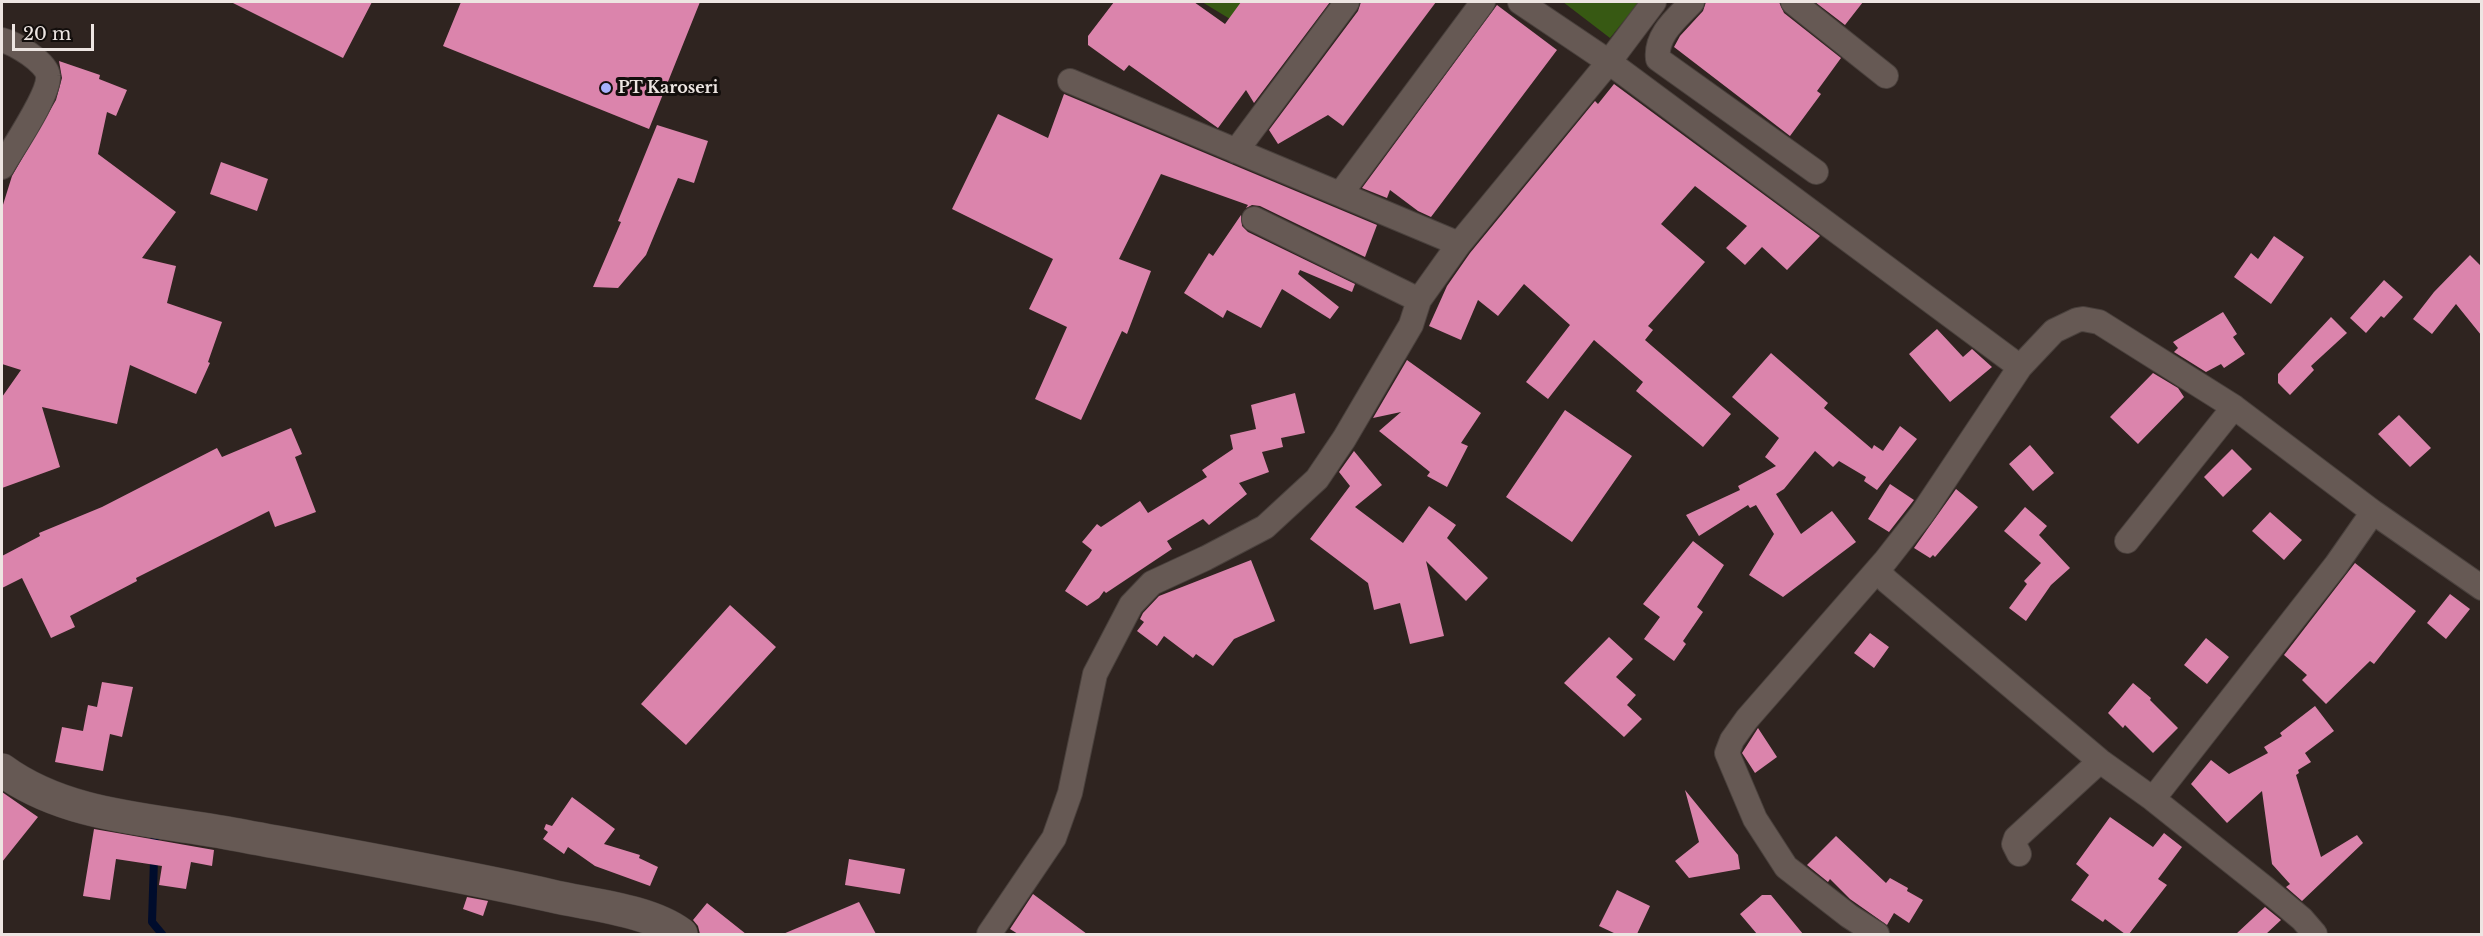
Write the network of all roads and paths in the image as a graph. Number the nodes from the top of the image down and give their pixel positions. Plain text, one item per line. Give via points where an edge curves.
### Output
1 (1347, 2) edge
2 (1483, 2) edge
3 (1520, 2) edge
4 (1654, 2) edge
5 (1692, 2) edge
6 (1793, 2) edge
7 (2, 40) edge
8 (1609, 62) junction
9 (1886, 76) dead end
10 (1070, 81) dead end
11 (1236, 152) junction
12 (2, 167) edge
13 (1816, 172) dead end
14 (1341, 194) junction
15 (1254, 219) dead end
16 (1459, 244) junction
17 (1419, 300) junction
18 (2020, 367) junction
19 (2234, 408) junction
20 (2373, 512) junction
21 (2127, 541) dead end
22 (1878, 571) junction
23 (2481, 588) edge
24 (2100, 761) junction
25 (2, 770) edge
26 (2153, 799) junction
27 (2019, 854) dead end
28 (681, 934) edge
29 (988, 934) edge
30 (1877, 934) edge
31 (2315, 934) edge

1 - 11 street
2 - 14 street
3 - 8 street
4 - 8 street
5 - 13 street via 1661,37 1658,59
6 - 9 street
7 - 12 street via 44,66 48,76 45,94
8 - 16 street
8 - 18 street
10 - 11 street
11 - 14 street
14 - 16 street
15 - 17 street
16 - 17 street
17 - 29 street via 1411,326 1317,479 1265,527 1152,583 1131,605 1095,674 1070,793 1054,838
18 - 19 street via 2054,331 2087,319 2110,328
18 - 22 street via 1922,514
19 - 20 street
19 - 21 street
20 - 23 street
20 - 26 street
22 - 24 street
22 - 30 street via 1747,719 1727,753 1755,819 1786,867
24 - 26 street
24 - 27 street via 2016,838 2014,844
25 - 28 street via 18,783 104,813 517,888 628,913
26 - 31 street via 2302,919

